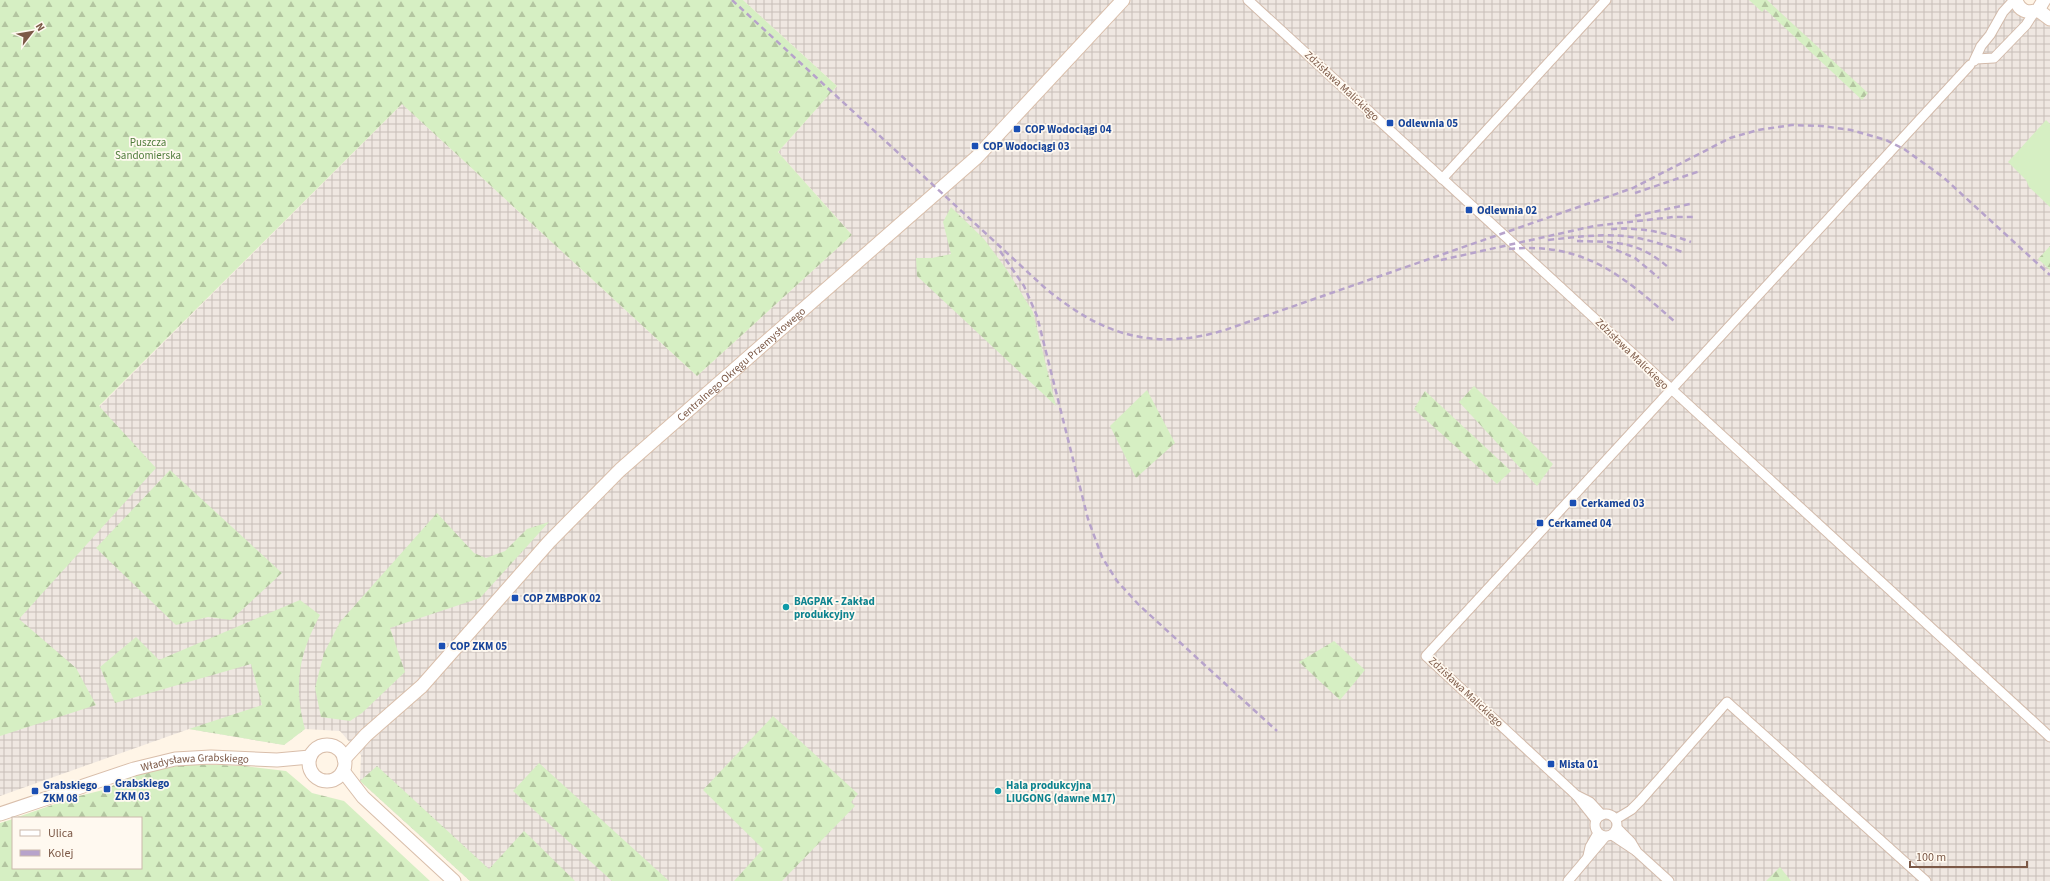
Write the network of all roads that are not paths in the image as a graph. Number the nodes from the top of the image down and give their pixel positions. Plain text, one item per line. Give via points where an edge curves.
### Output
1 (1123, 0) edge
2 (1248, 0) edge
3 (1606, 0) edge
4 (2015, 0) edge
5 (2042, 7) edge
6 (2050, 19) edge
7 (1973, 62) junction
8 (1442, 178) junction
9 (1672, 389) junction
10 (2050, 737) edge
11 (309, 762) junction
12 (340, 764) junction
13 (0, 814) edge
14 (1599, 818) junction
15 (1610, 830) junction
16 (454, 881) edge
17 (1568, 881) edge
18 (1669, 881) edge
19 (1926, 881) edge

1 - 12 street, Centralnego Okręgu Przemysłowego via 977,157 620,470 550,542 422,686 366,735
2 - 8 street, Zdzisława Malickiego
3 - 8 street
4 - 5 street via 2021,9 2029,12
4 - 7 street via 2004,10
5 - 6 street
5 - 7 street via 1994,58
7 - 9 street
8 - 9 street, Zdzisława Malickiego
9 - 10 street
9 - 14 street, Zdzisława Malickiego via 1426,656
11 - 12 street via 316,749 327,746
11 - 12 street via 315,777 331,781
11 - 13 street, Władysława Grabskiego via 194,757 152,763
12 - 16 street via 363,797
14 - 15 street via 1595,827
14 - 15 street via 1608,814
15 - 17 street
15 - 18 street via 1631,842 1637,852
15 - 19 street via 1640,801 1727,702

